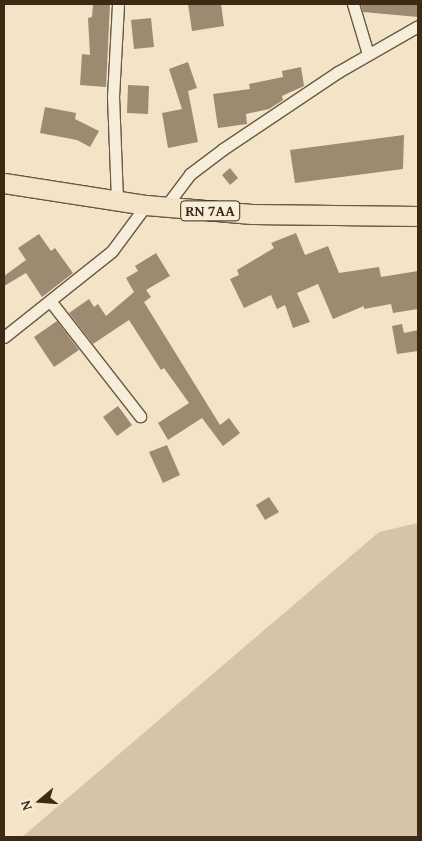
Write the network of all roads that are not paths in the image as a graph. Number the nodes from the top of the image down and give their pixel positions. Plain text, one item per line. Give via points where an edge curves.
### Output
1 (118, 4) edge
2 (353, 4) edge
3 (418, 26) edge
4 (360, 34) junction
5 (384, 45) junction
6 (368, 54) junction
7 (354, 62) junction
8 (4, 183) edge
9 (117, 200) junction
10 (146, 205) junction
11 (166, 206) junction
12 (418, 216) edge
13 (50, 302) junction
14 (4, 337) edge
15 (140, 416) dead end

1 - 9 street via 113,97
2 - 4 street
3 - 5 street
4 - 5 street
4 - 6 street
4 - 7 street
5 - 6 street
6 - 7 street
7 - 11 street via 190,174
8 - 9 main road, RN 7AA
9 - 10 main road, RN 7AA
10 - 11 main road, RN 7AA
10 - 13 street via 112,251
11 - 12 main road, RN 7AA via 252,214
13 - 14 street
13 - 15 street

